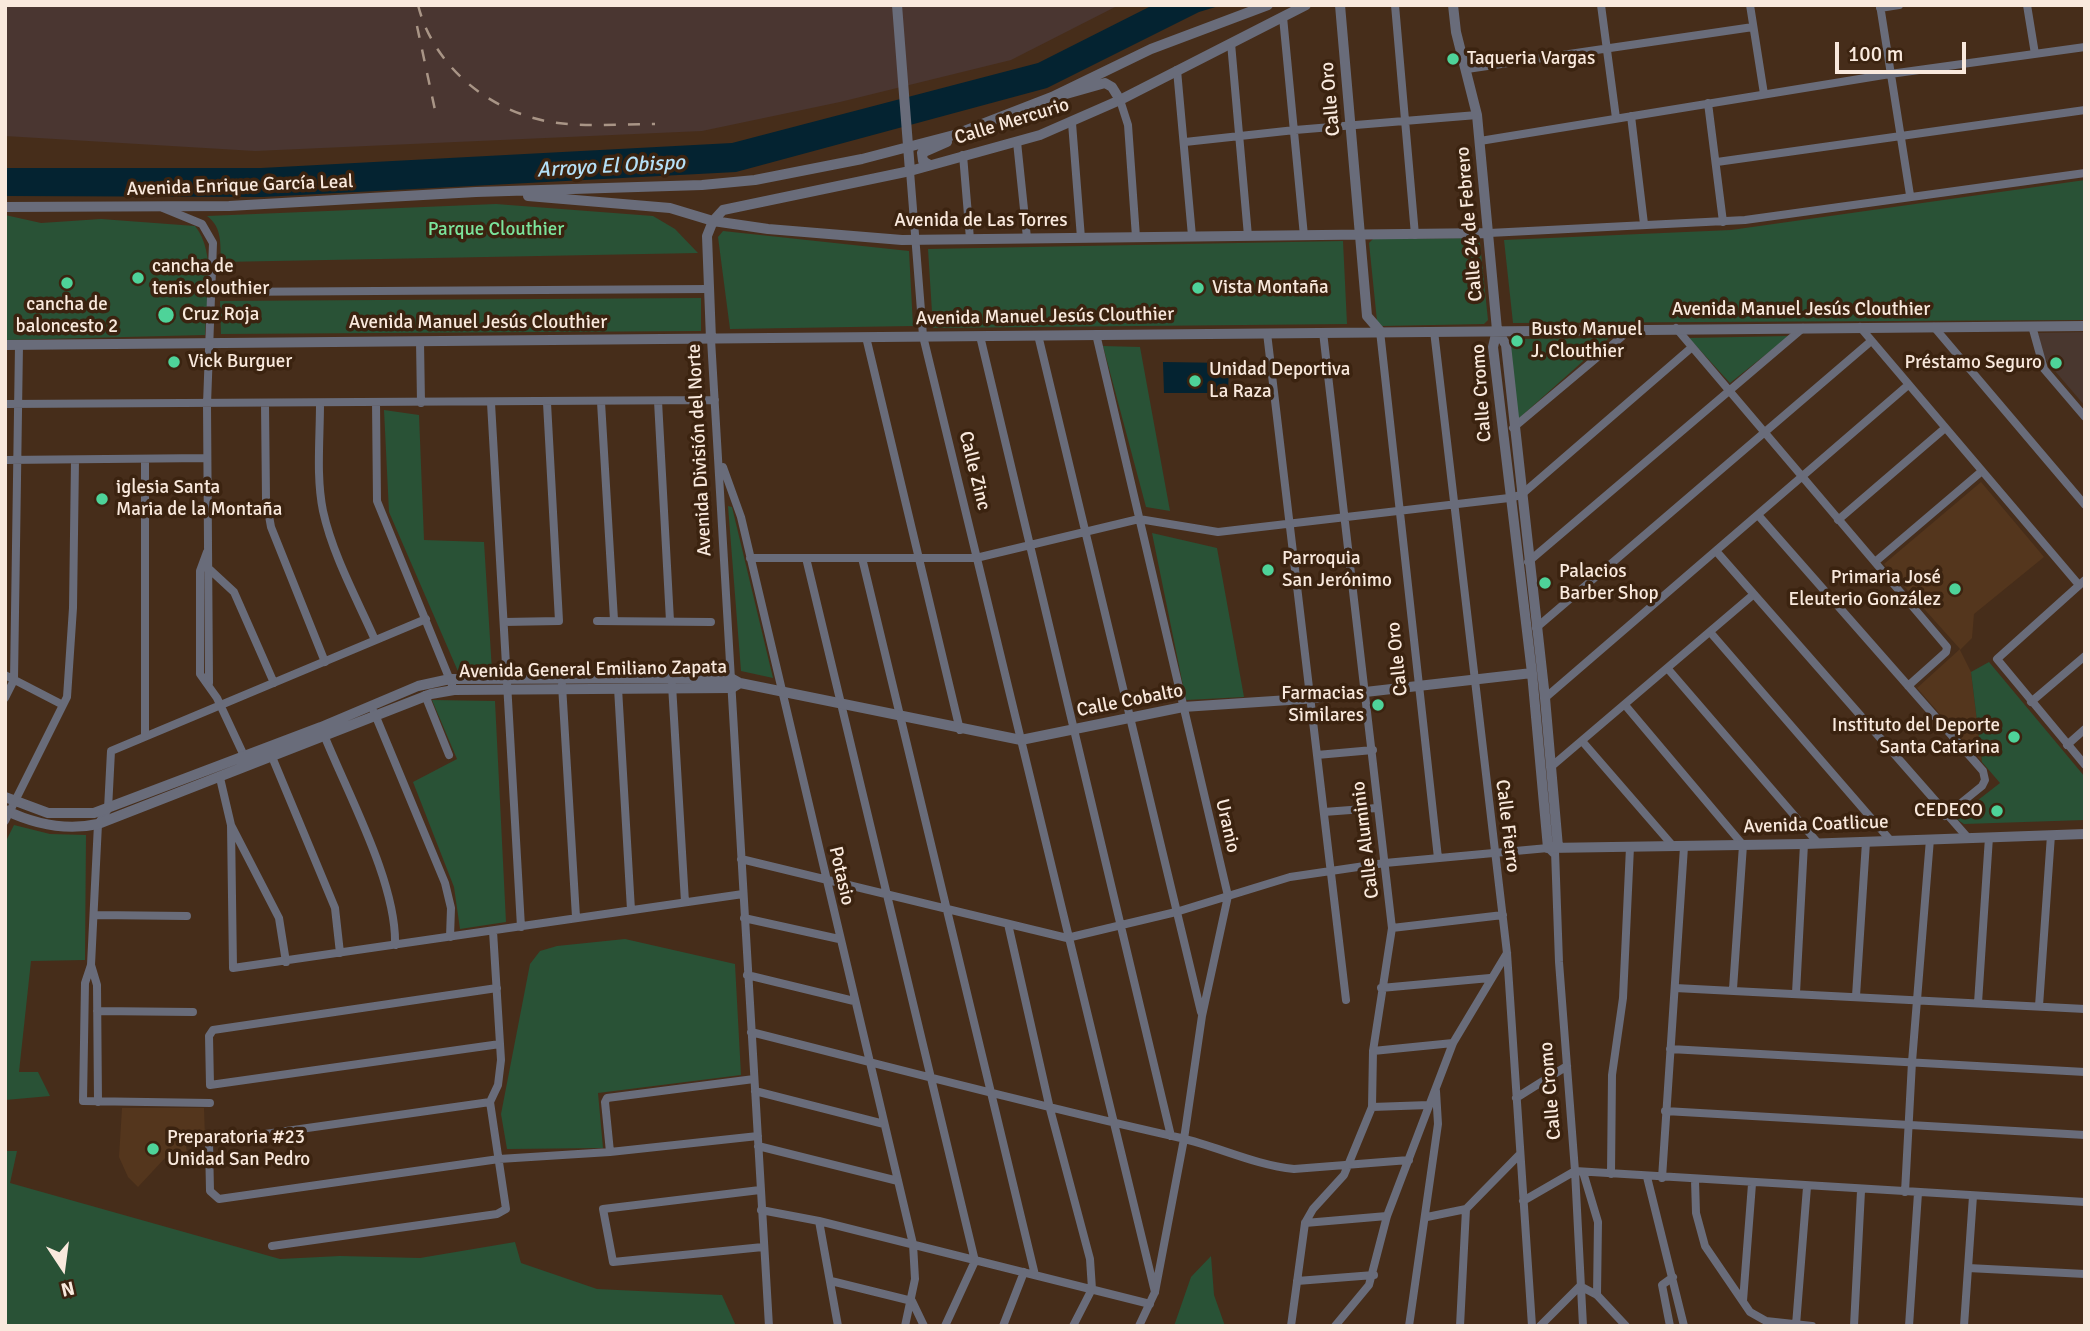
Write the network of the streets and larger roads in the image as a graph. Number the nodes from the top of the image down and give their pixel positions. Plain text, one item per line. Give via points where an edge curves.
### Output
1 (897, 5) edge
2 (1268, 5) edge
3 (1306, 5) edge
4 (1340, 5) edge
5 (1395, 5) edge
6 (1453, 5) edge
7 (1601, 5) edge
8 (1750, 5) edge
9 (1899, 5) edge
10 (2027, 5) edge
11 (1880, 7) edge
12 (1283, 17) junction
13 (1753, 27) junction
14 (1231, 43) junction
15 (2085, 47) edge
16 (1608, 49) junction
17 (2035, 54) junction
18 (1467, 69) junction
19 (1177, 70) junction
20 (1890, 74) junction
21 (1764, 94) junction
22 (1052, 97) junction
23 (1120, 100) junction
24 (1708, 103) junction
25 (2085, 110) edge
26 (1477, 115) junction
27 (1632, 116) junction
28 (1616, 118) junction
29 (1405, 121) junction
30 (1072, 123) junction
31 (1350, 125) junction
32 (1295, 130) junction
33 (954, 135) junction
34 (1901, 135) junction
35 (1240, 136) junction
36 (1480, 141) junction
37 (909, 142) junction
38 (1017, 142) junction
39 (1185, 142) junction
40 (963, 155) junction
41 (1717, 162) junction
42 (930, 165) junction
43 (910, 171) junction
44 (2085, 173) edge
45 (476, 192) junction
46 (1910, 195) junction
47 (5, 207) edge
48 (160, 208) junction
49 (713, 221) junction
50 (1723, 222) junction
51 (1644, 224) junction
52 (1489, 233) junction
53 (1361, 234) junction
54 (1415, 235) junction
55 (1192, 236) junction
56 (1248, 236) junction
57 (1304, 236) junction
58 (1136, 237) junction
59 (1081, 238) junction
60 (970, 239) junction
61 (1027, 239) junction
62 (914, 240) junction
63 (708, 289) junction
64 (212, 292) junction
65 (1367, 316) junction
66 (2032, 326) junction
67 (2085, 326) edge
68 (1860, 327) junction
69 (1934, 327) junction
70 (1676, 328) junction
71 (1803, 328) junction
72 (1631, 329) junction
73 (1497, 330) junction
74 (1380, 331) junction
75 (1434, 331) junction
76 (1267, 332) junction
77 (1323, 332) junction
78 (1347, 332) junction
79 (1096, 334) junction
80 (1038, 335) junction
81 (980, 336) junction
82 (866, 337) junction
83 (923, 337) junction
84 (711, 339) junction
85 (209, 341) junction
86 (420, 341) junction
87 (1870, 342) junction
88 (5, 345) edge
89 (19, 345) junction
90 (1691, 348) junction
91 (1907, 386) junction
92 (1729, 392) junction
93 (715, 400) junction
94 (658, 401) junction
95 (376, 402) junction
96 (421, 402) junction
97 (491, 402) junction
98 (547, 402) junction
99 (601, 402) junction
100 (5, 404) edge
101 (19, 404) junction
102 (207, 404) junction
103 (265, 404) junction
104 (320, 404) junction
105 (2085, 416) edge
106 (1513, 428) junction
107 (1944, 429) junction
108 (1765, 434) junction
109 (207, 458) junction
110 (19, 459) junction
111 (5, 460) edge
112 (75, 460) junction
113 (145, 460) junction
114 (720, 461) junction
115 (1982, 471) junction
116 (1800, 477) junction
117 (1521, 495) junction
118 (1509, 498) junction
119 (2085, 505) edge
120 (1455, 506) junction
121 (1399, 511) junction
122 (1758, 514) junction
123 (1344, 518) junction
124 (1139, 519) junction
125 (1839, 520) junction
126 (1290, 522) junction
127 (1083, 532) junction
128 (1031, 546) junction
129 (1716, 551) junction
130 (207, 552) junction
131 (750, 558) junction
132 (806, 558) junction
133 (862, 558) junction
134 (919, 558) junction
135 (976, 558) junction
136 (1528, 562) junction
137 (1875, 562) junction
138 (201, 563) junction
139 (209, 569) junction
140 (2082, 582) edge
141 (1754, 594) junction
142 (426, 619) junction
143 (614, 620) junction
144 (597, 621) dead end
145 (670, 621) junction
146 (504, 622) junction
147 (711, 622) dead end
148 (1536, 628) junction
149 (1710, 632) junction
150 (375, 640) junction
151 (2085, 656) edge
152 (325, 662) junction
153 (1668, 669) junction
154 (1532, 673) junction
155 (5, 675) edge
156 (1474, 679) junction
157 (14, 680) junction
158 (672, 682) junction
159 (209, 683) junction
160 (274, 683) junction
161 (734, 683) junction
162 (452, 684) junction
163 (562, 684) junction
164 (508, 685) junction
165 (1908, 686) junction
166 (1419, 687) junction
167 (618, 688) junction
168 (780, 689) junction
169 (1365, 692) junction
170 (425, 695) junction
171 (5, 698) edge
172 (1310, 698) junction
173 (1545, 698) junction
174 (2031, 702) junction
175 (842, 703) junction
176 (63, 705) junction
177 (1625, 705) junction
178 (220, 706) junction
179 (1183, 706) junction
180 (374, 711) junction
181 (900, 716) junction
182 (1129, 718) junction
183 (2085, 729) edge
184 (960, 730) junction
185 (1074, 730) junction
186 (323, 732) junction
187 (145, 735) junction
188 (1021, 740) junction
189 (1582, 741) junction
190 (2067, 744) junction
191 (1373, 750) junction
192 (270, 752) junction
193 (449, 755) dead end
194 (1317, 755) junction
195 (247, 761) junction
196 (2085, 765) edge
197 (1552, 766) junction
198 (220, 778) junction
199 (8, 808) edge
200 (1377, 808) junction
201 (108, 809) junction
202 (1324, 812) junction
203 (1945, 816) junction
204 (98, 824) junction
205 (231, 825) junction
206 (2085, 834) edge
207 (2051, 835) junction
208 (1989, 837) junction
209 (1968, 838) junction
210 (1930, 839) junction
211 (1891, 841) junction
212 (1866, 842) junction
213 (1818, 843) junction
214 (1804, 844) junction
215 (1743, 845) junction
216 (1678, 846) junction
217 (1630, 847) junction
218 (1553, 849) junction
219 (1494, 852) junction
220 (1438, 858) junction
221 (741, 859) junction
222 (1385, 863) junction
223 (1330, 871) junction
224 (825, 878) junction
225 (885, 893) junction
226 (743, 894) junction
227 (1228, 896) junction
228 (685, 902) junction
229 (946, 909) junction
230 (631, 910) junction
231 (1176, 912) junction
232 (95, 915) junction
233 (1503, 915) junction
234 (187, 916) dead end
235 (576, 918) junction
236 (744, 918) junction
237 (1008, 924) junction
238 (1122, 926) junction
239 (521, 927) junction
240 (1392, 928) junction
241 (493, 931) junction
242 (450, 937) junction
243 (1067, 937) junction
244 (839, 939) junction
245 (395, 945) junction
246 (340, 953) junction
247 (1507, 953) junction
248 (286, 962) junction
249 (91, 965) junction
250 (747, 975) junction
251 (1490, 978) junction
252 (497, 988) junction
253 (1381, 988) junction
254 (1675, 988) junction
255 (1733, 989) junction
256 (1796, 993) junction
257 (1856, 996) junction
258 (1346, 1000) dead end
259 (854, 1001) junction
260 (1917, 1001) junction
261 (1978, 1003) junction
262 (2039, 1006) junction
263 (2085, 1009) edge
264 (97, 1011) junction
265 (193, 1012) dead end
266 (1202, 1016) junction
267 (751, 1032) junction
268 (1453, 1043) junction
269 (500, 1044) junction
270 (1670, 1049) junction
271 (1373, 1051) junction
272 (869, 1062) junction
273 (1912, 1062) junction
274 (1567, 1066) junction
275 (2085, 1072) edge
276 (754, 1079) junction
277 (931, 1080) junction
278 (1435, 1088) junction
279 (755, 1091) junction
280 (992, 1094) junction
281 (1516, 1098) junction
282 (98, 1102) junction
283 (490, 1102) junction
284 (210, 1103) dead end
285 (1429, 1105) junction
286 (1372, 1107) junction
287 (1050, 1109) junction
288 (1665, 1111) junction
289 (1112, 1123) junction
290 (884, 1124) junction
291 (1908, 1125) junction
292 (2085, 1135) edge
293 (758, 1136) junction
294 (1171, 1136) junction
295 (1184, 1139) junction
296 (758, 1146) junction
297 (610, 1152) junction
298 (1519, 1155) junction
299 (499, 1159) junction
300 (1409, 1160) junction
301 (1351, 1162) junction
302 (1579, 1172) junction
303 (1611, 1174) junction
304 (1647, 1177) junction
305 (1662, 1178) junction
306 (1695, 1180) junction
307 (898, 1181) junction
308 (1752, 1184) junction
309 (1807, 1187) junction
310 (760, 1191) junction
311 (1861, 1191) junction
312 (1905, 1192) junction
313 (1918, 1193) junction
314 (1973, 1196) junction
315 (1522, 1201) junction
316 (2085, 1202) edge
317 (1466, 1209) junction
318 (761, 1210) junction
319 (1387, 1216) junction
320 (1427, 1217) junction
321 (819, 1221) junction
322 (1305, 1223) junction
323 (913, 1244) junction
324 (272, 1247) dead end
325 (763, 1247) junction
326 (975, 1261) junction
327 (1968, 1268) junction
328 (1024, 1272) junction
329 (2085, 1274) edge
330 (1035, 1275) junction
331 (1374, 1275) junction
332 (1673, 1277) junction
333 (831, 1281) junction
334 (1297, 1281) junction
335 (1580, 1286) junction
336 (1092, 1289) junction
337 (1155, 1292) junction
338 (1597, 1296) junction
339 (912, 1301) junction
340 (1743, 1301) junction
341 (1150, 1304) junction
342 (1750, 1312) junction
343 (1796, 1325) edge
344 (769, 1326) edge
345 (838, 1326) edge
346 (905, 1326) edge
347 (924, 1326) edge
348 (945, 1326) edge
349 (1003, 1326) edge
350 (1073, 1326) edge
351 (1139, 1326) edge
352 (1292, 1326) edge
353 (1335, 1326) edge
354 (1409, 1326) edge
355 (1460, 1326) edge
356 (1532, 1326) edge
357 (1540, 1326) edge
358 (1583, 1326) edge
359 (1626, 1326) edge
360 (1670, 1326) edge
361 (1684, 1326) edge
362 (1750, 1326) edge
363 (1812, 1326) edge
364 (1854, 1326) edge
365 (1909, 1326) edge
366 (1964, 1326) edge

1 - 37 street, Calle Zinc
2 - 22 street via 1151,49
3 - 12 street, Calle Mercurio
4 - 31 street, Calle Oro
5 - 29 street
6 - 18 street, Calle 24 de Febrero
7 - 16 street
8 - 13 street
9 - 11 street
10 - 17 street
11 - 20 street
12 - 14 street, Calle Mercurio
12 - 32 street
13 - 16 street
13 - 21 street
14 - 19 street, Calle Mercurio
14 - 35 street
15 - 17 street
16 - 18 street
16 - 28 street
17 - 20 street
18 - 26 street, Calle 24 de Febrero
19 - 23 street, Calle Mercurio
19 - 39 street
20 - 21 street
20 - 34 street
21 - 24 street
22 - 23 street via 1105,83
22 - 33 street
23 - 30 street, Calle Mercurio
23 - 58 street via 1128,125
24 - 27 street
24 - 41 street
25 - 34 street
26 - 29 street
26 - 36 street, Calle 24 de Febrero
27 - 28 street
27 - 51 street
28 - 36 street
29 - 31 street
29 - 54 street
30 - 38 street, Calle Mercurio
30 - 59 street
31 - 32 street
31 - 53 street, Calle Oro
32 - 35 street
32 - 57 street
33 - 37 street
33 - 42 street via 947,143 922,153 923,162
34 - 41 street
34 - 46 street
35 - 39 street
35 - 56 street
36 - 52 street, Calle 24 de Febrero
37 - 43 street, Calle Zinc
37 - 45 street via 779,176 728,184
38 - 40 street, Calle Mercurio
38 - 61 street
39 - 55 street
40 - 42 street, Calle Mercurio
40 - 60 street
41 - 50 street
42 - 43 street, Calle Mercurio
43 - 49 street, Calle Mercurio via 735,205
43 - 62 street, Calle Zinc
44 - 46 street
45 - 48 street, Avenida Enrique García Leal
45 - 49 street, Avenida de Las Torres via 670,208
46 - 50 street
47 - 48 street, Avenida Enrique García Leal
48 - 64 street via 194,219 208,230 213,250
49 - 62 street, Avenida de Las Torres
49 - 63 street, Avenida División del Norte via 706,243
50 - 51 street
51 - 52 street
52 - 54 street, Avenida de Las Torres
52 - 73 street, Calle 24 de Febrero
53 - 54 street, Avenida de Las Torres
53 - 57 street, Avenida de Las Torres
53 - 65 street, Calle Oro
55 - 56 street, Avenida de Las Torres
55 - 58 street, Avenida de Las Torres
56 - 57 street, Avenida de Las Torres
58 - 59 street, Avenida de Las Torres
59 - 61 street, Avenida de Las Torres
60 - 61 street, Avenida de Las Torres
60 - 62 street, Avenida de Las Torres
62 - 83 street, Calle Zinc
63 - 64 street
63 - 84 street, Avenida División del Norte
64 - 85 street
65 - 74 street
65 - 78 street via 1362,326
66 - 67 street, Avenida Manuel Jesús Clouthier
66 - 69 street, Avenida Manuel Jesús Clouthier
66 - 105 street via 2044,369
68 - 69 street, Avenida Manuel Jesús Clouthier
68 - 71 street, Avenida Manuel Jesús Clouthier
68 - 87 street
69 - 119 street
70 - 71 street, Avenida Manuel Jesús Clouthier
70 - 72 street, Avenida Manuel Jesús Clouthier
70 - 90 street
71 - 92 street
72 - 73 street, Avenida Manuel Jesús Clouthier
72 - 106 street
73 - 75 street, Avenida Manuel Jesús Clouthier
73 - 106 street, Calle Cromo via 1506,345
73 - 118 street, Calle Cromo via 1493,346
74 - 75 street, Avenida Manuel Jesús Clouthier
74 - 78 street, Avenida Manuel Jesús Clouthier
74 - 121 street, Calle Oro
75 - 120 street, Calle Fierro
76 - 77 street, Avenida Manuel Jesús Clouthier
76 - 79 street, Avenida Manuel Jesús Clouthier
76 - 126 street
77 - 78 street, Avenida Manuel Jesús Clouthier
77 - 123 street, Calle Aluminio
79 - 80 street, Avenida Manuel Jesús Clouthier
79 - 124 street, Uranio
80 - 81 street, Avenida Manuel Jesús Clouthier
80 - 127 street
81 - 83 street, Avenida Manuel Jesús Clouthier
81 - 128 street
82 - 83 street, Avenida Manuel Jesús Clouthier
82 - 84 street, Avenida Manuel Jesús Clouthier
82 - 134 street
83 - 135 street, Calle Zinc
84 - 86 street, Avenida Manuel Jesús Clouthier
84 - 93 street, Avenida División del Norte
85 - 86 street, Avenida Manuel Jesús Clouthier
85 - 89 street, Avenida Manuel Jesús Clouthier
85 - 102 street
86 - 96 street
87 - 91 street
87 - 108 street
88 - 89 street, Avenida Manuel Jesús Clouthier
89 - 101 street
90 - 92 street
90 - 117 street
91 - 107 street
91 - 116 street
92 - 108 street
92 - 136 street
93 - 94 street
93 - 114 street, Avenida División del Norte
94 - 99 street
94 - 145 street
95 - 96 street
95 - 104 street
95 - 142 street via 377,501
96 - 97 street
97 - 98 street
97 - 146 street
98 - 99 street
98 - 146 street via 559,621
99 - 143 street
100 - 101 street
101 - 102 street
101 - 110 street
102 - 103 street
102 - 109 street
103 - 104 street
103 - 152 street via 265,499 271,527
104 - 150 street via 324,512 343,570
106 - 117 street, Calle Cromo
107 - 115 street
107 - 125 street
108 - 116 street
108 - 148 street
109 - 113 street
109 - 130 street
110 - 111 street
110 - 112 street
110 - 157 street
112 - 113 street
112 - 176 street via 73,608
113 - 187 street
114 - 131 street, Potasio
114 - 161 street, Avenida División del Norte
115 - 137 street
115 - 140 street
116 - 122 street
116 - 125 street
117 - 118 street
117 - 136 street, Calle Cromo
118 - 120 street
118 - 154 street, Calle Cromo
120 - 121 street
120 - 156 street, Calle Fierro
121 - 123 street
121 - 166 street, Calle Oro
122 - 129 street
122 - 165 street
123 - 126 street
123 - 169 street, Calle Aluminio
124 - 126 street via 1201,532
124 - 127 street
124 - 179 street, Uranio
125 - 137 street
126 - 172 street
127 - 128 street
127 - 182 street
128 - 135 street
128 - 185 street
129 - 141 street
129 - 173 street
130 - 138 street
130 - 139 street
131 - 132 street
131 - 168 street, Potasio
132 - 133 street
132 - 175 street
133 - 134 street
133 - 181 street
134 - 135 street
134 - 184 street
135 - 188 street, Calle Zinc
136 - 148 street, Calle Cromo
137 - 165 street via 1948,648
138 - 139 street
138 - 159 street via 200,674
139 - 159 street
139 - 160 street via 234,592
140 - 174 street via 1997,659
141 - 149 street
141 - 203 street
142 - 150 street
142 - 162 street
143 - 144 street
143 - 145 street
145 - 147 street
146 - 164 street
148 - 173 street, Calle Cromo
149 - 153 street
149 - 211 street
150 - 152 street
151 - 174 street
152 - 160 street
153 - 177 street
153 - 213 street
154 - 156 street, Calle Cobalto
154 - 218 street, Calle Cromo
155 - 157 street
156 - 166 street, Calle Cobalto
156 - 219 street, Calle Fierro
157 - 171 street
157 - 176 street
158 - 161 street, Avenida General Emiliano Zapata
158 - 163 street, Avenida General Emiliano Zapata
158 - 167 street, Avenida General Emiliano Zapata
158 - 228 street
159 - 178 street
160 - 178 street
161 - 168 street, Calle Cobalto
161 - 221 street, Avenida División del Norte
162 - 164 street, Avenida General Emiliano Zapata
162 - 170 street, Avenida General Emiliano Zapata
162 - 180 street, Avenida General Emiliano Zapata via 418,686
163 - 164 street, Avenida General Emiliano Zapata
163 - 167 street, Avenida General Emiliano Zapata
163 - 235 street
164 - 239 street
165 - 203 street via 1985,777 1982,786
166 - 169 street, Calle Cobalto
166 - 220 street, Calle Oro
167 - 230 street
168 - 175 street, Calle Cobalto
168 - 224 street, Potasio
169 - 172 street, Calle Cobalto
169 - 191 street, Calle Aluminio
170 - 180 street, Avenida General Emiliano Zapata
170 - 193 street
172 - 179 street, Calle Cobalto
172 - 194 street
173 - 197 street, Calle Cromo
174 - 190 street
175 - 181 street, Calle Cobalto
175 - 225 street
176 - 199 street
177 - 189 street
177 - 215 street
178 - 187 street
178 - 195 street
179 - 182 street, Calle Cobalto
179 - 227 street, Uranio
180 - 186 street, Avenida General Emiliano Zapata
180 - 242 street via 445,883 451,908
181 - 184 street, Calle Cobalto
181 - 229 street
182 - 185 street, Calle Cobalto
182 - 231 street
183 - 190 street
184 - 188 street, Calle Cobalto
185 - 188 street, Calle Cobalto
185 - 238 street
186 - 192 street, Avenida General Emiliano Zapata
186 - 245 street via 389,891
187 - 201 street via 111,751
188 - 243 street, Calle Zinc
189 - 197 street
189 - 216 street
190 - 196 street
191 - 194 street
191 - 200 street, Calle Aluminio
192 - 195 street, Avenida General Emiliano Zapata
192 - 246 street via 335,908
194 - 202 street
195 - 198 street, Avenida General Emiliano Zapata
195 - 201 street, Avenida General Emiliano Zapata
197 - 218 street, Calle Cromo
198 - 204 street, Avenida General Emiliano Zapata
198 - 205 street
199 - 201 street, Avenida General Emiliano Zapata via 64,815
199 - 204 street, Avenida General Emiliano Zapata via 50,825
200 - 202 street
200 - 222 street, Calle Aluminio
201 - 204 street
202 - 223 street
203 - 209 street
204 - 232 street
205 - 248 street via 279,918
205 - 248 street via 233,968
206 - 207 street, Avenida Coatlicue
207 - 208 street, Avenida Coatlicue
207 - 262 street
208 - 209 street, Avenida Coatlicue
208 - 261 street
209 - 210 street, Avenida Coatlicue
210 - 211 street, Avenida Coatlicue
210 - 260 street
211 - 212 street, Avenida Coatlicue
212 - 213 street, Avenida Coatlicue
212 - 257 street
213 - 214 street, Avenida Coatlicue
214 - 215 street, Avenida Coatlicue
214 - 256 street
215 - 216 street, Avenida Coatlicue
215 - 255 street
216 - 217 street, Avenida Coatlicue
216 - 254 street
217 - 218 street, Avenida Coatlicue
217 - 303 street via 1623,998 1612,1075
218 - 219 street
218 - 274 street, Calle Cromo
219 - 220 street
219 - 233 street, Calle Fierro
220 - 222 street
221 - 224 street
221 - 226 street, Avenida División del Norte
222 - 223 street
222 - 240 street, Calle Aluminio
223 - 227 street
223 - 258 street
224 - 225 street
224 - 244 street, Potasio
225 - 229 street
225 - 277 street
226 - 228 street
226 - 236 street, Avenida División del Norte
227 - 231 street
227 - 266 street, Uranio
228 - 230 street
229 - 237 street
229 - 280 street
230 - 235 street
231 - 238 street
231 - 266 street
232 - 234 street
232 - 249 street
233 - 240 street
233 - 247 street, Calle Fierro
235 - 239 street
236 - 244 street
236 - 250 street, Avenida División del Norte
237 - 243 street
237 - 287 street
238 - 243 street
238 - 294 street
239 - 241 street
240 - 253 street, Calle Aluminio
241 - 242 street
241 - 252 street
242 - 245 street
243 - 289 street, Calle Zinc
244 - 259 street, Potasio
245 - 246 street
246 - 248 street
247 - 251 street
247 - 281 street, Calle Fierro
249 - 264 street
249 - 282 street via 85,990 83,1101
250 - 259 street
250 - 267 street, Avenida División del Norte
251 - 253 street
251 - 268 street
252 - 269 street
252 - 269 street via 211,1031 210,1085
253 - 271 street, Calle Aluminio
254 - 255 street
254 - 270 street
255 - 256 street
256 - 257 street
257 - 260 street
259 - 272 street, Potasio
260 - 261 street
260 - 273 street
261 - 262 street
262 - 263 street
264 - 265 street
264 - 282 street
266 - 295 street, Uranio
267 - 272 street
267 - 276 street, Avenida División del Norte
268 - 271 street
268 - 278 street
269 - 283 street via 500,1076
270 - 273 street
270 - 288 street
271 - 286 street, Calle Aluminio
272 - 277 street
272 - 290 street, Potasio
273 - 275 street
273 - 291 street
274 - 281 street
274 - 302 street, Calle Cromo
276 - 279 street, Avenida División del Norte
276 - 297 street via 607,1098
277 - 280 street
277 - 326 street
278 - 285 street
278 - 320 street via 1439,1116
279 - 290 street
279 - 293 street, Avenida División del Norte
280 - 287 street
280 - 330 street
281 - 298 street, Calle Fierro
282 - 284 street
283 - 299 street
283 - 299 street via 209,1142 211,1196 219,1199
285 - 286 street
285 - 300 street
286 - 301 street, Calle Aluminio
287 - 289 street
287 - 336 street via 1090,1259
288 - 291 street
288 - 305 street
289 - 294 street
289 - 337 street, Calle Zinc
290 - 307 street, Potasio
291 - 292 street
291 - 312 street
293 - 296 street, Avenida División del Norte
293 - 297 street
294 - 295 street
295 - 301 street via 1277,1167
295 - 337 street, Uranio
296 - 307 street
296 - 310 street, Avenida División del Norte
297 - 299 street
298 - 315 street, Calle Fierro
298 - 317 street
299 - 324 street via 507,1204 503,1212
300 - 301 street
300 - 319 street
301 - 322 street, Calle Aluminio
302 - 303 street
302 - 315 street
302 - 335 street, Calle Cromo
302 - 338 street via 1598,1222
303 - 304 street
304 - 305 street
304 - 332 street
305 - 306 street
306 - 308 street
306 - 340 street via 1696,1213 1705,1246
307 - 323 street, Potasio
308 - 309 street
308 - 340 street
309 - 311 street
309 - 343 street
310 - 318 street, Avenida División del Norte
310 - 325 street via 603,1209 613,1262
311 - 312 street
311 - 364 street
312 - 313 street
313 - 314 street
313 - 365 street
314 - 316 street
314 - 327 street
315 - 356 street, Calle Fierro
317 - 320 street
317 - 355 street
318 - 321 street
318 - 325 street, Avenida División del Norte
319 - 322 street
319 - 331 street
320 - 354 street
321 - 323 street
321 - 333 street
322 - 334 street, Calle Aluminio
323 - 326 street
323 - 339 street, Potasio
325 - 344 street, Avenida División del Norte
326 - 328 street
326 - 348 street
327 - 329 street
327 - 366 street
328 - 330 street
328 - 349 street
330 - 336 street
331 - 334 street
331 - 353 street
332 - 360 street via 1662,1285
332 - 361 street
333 - 339 street
333 - 345 street
334 - 352 street, Calle Aluminio
335 - 338 street
335 - 357 street
335 - 358 street, Calle Cromo
336 - 341 street
336 - 350 street
337 - 341 street, Uranio
338 - 359 street
339 - 346 street, Potasio
339 - 347 street
340 - 342 street
341 - 351 street, Uranio
342 - 343 street via 1766,1321
342 - 362 street
343 - 363 street

